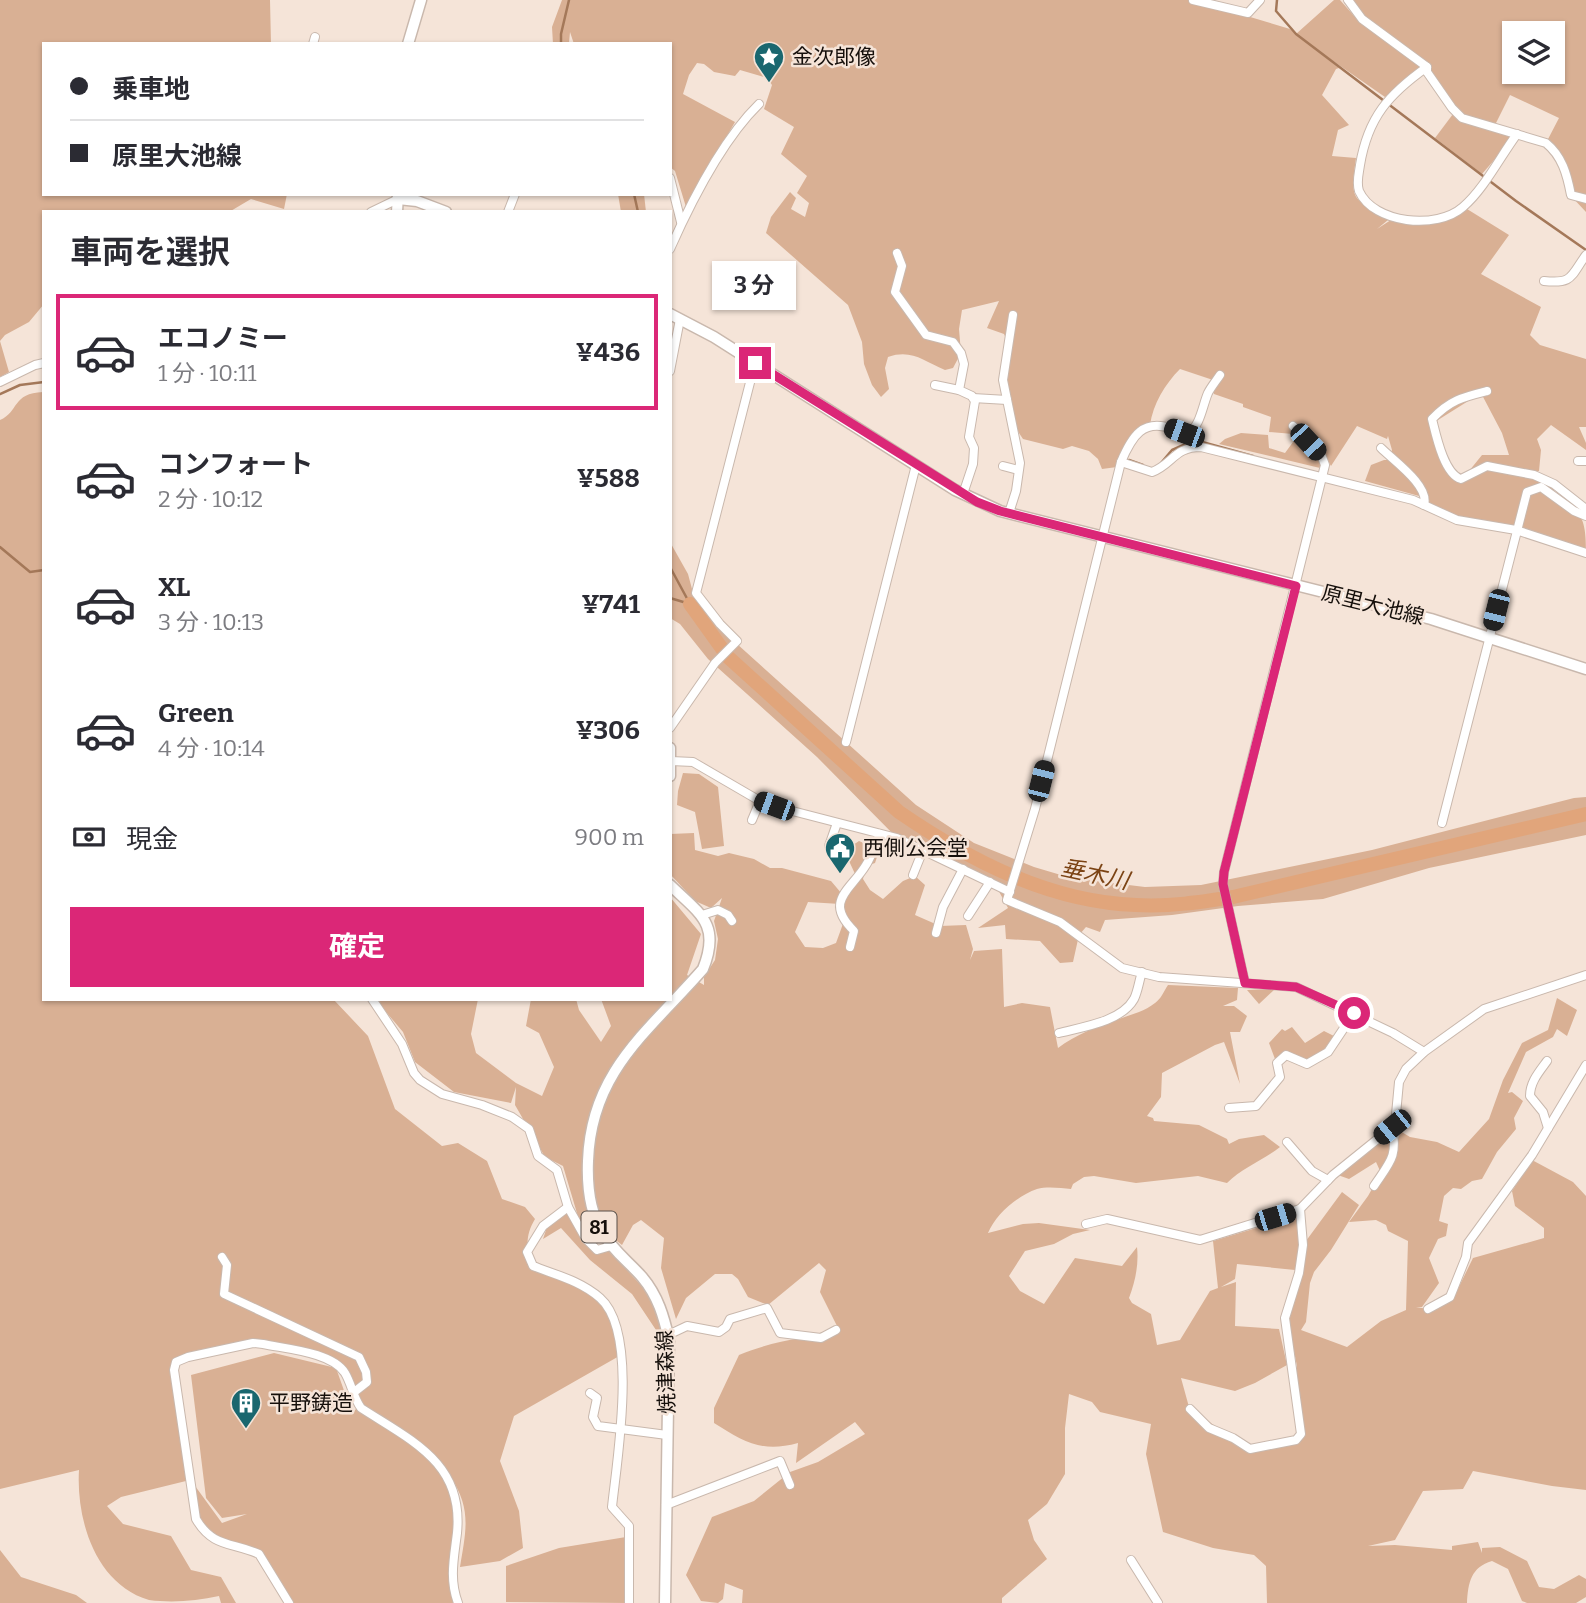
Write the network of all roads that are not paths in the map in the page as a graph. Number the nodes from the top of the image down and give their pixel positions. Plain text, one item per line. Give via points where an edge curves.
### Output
1 (421, 0) edge
2 (1193, 0) edge
3 (1260, 0) edge
4 (1348, 0) edge
5 (409, 42) edge
6 (1427, 67) junction
7 (760, 104) dead end
8 (1517, 134) junction
9 (672, 186) edge
10 (398, 197) edge
11 (1586, 199) edge
12 (375, 210) edge
13 (441, 210) edge
14 (681, 222) junction
15 (672, 244) edge
16 (897, 253) dead end
17 (1586, 256) edge
18 (1544, 281) dead end
19 (1013, 315) dead end
20 (675, 317) edge
21 (672, 349) edge
22 (755, 363) junction
23 (42, 364) edge
24 (1220, 375) dead end
25 (0, 382) edge
26 (935, 386) dead end
27 (959, 390) junction
28 (1487, 391) dead end
29 (973, 398) junction
30 (1007, 400) junction
31 (1293, 426) dead end
32 (1381, 448) dead end
33 (1121, 462) junction
34 (916, 465) junction
35 (1003, 466) dead end
36 (1018, 470) junction
37 (1322, 478) junction
38 (963, 494) junction
39 (1424, 505) junction
40 (1586, 509) edge
41 (1009, 513) junction
42 (1586, 516) edge
43 (1516, 530) junction
44 (1101, 537) junction
45 (1586, 553) edge
46 (1296, 586) junction
47 (1489, 637) junction
48 (1586, 669) edge
49 (672, 725) edge
50 (846, 742) dead end
51 (672, 761) edge
52 (760, 801) junction
53 (751, 820) dead end
54 (837, 823) junction
55 (1441, 823) dead end
56 (880, 834) junction
57 (828, 846) dead end
58 (923, 850) junction
59 (963, 869) junction
60 (913, 874) dead end
61 (990, 882) junction
62 (672, 887) edge
63 (1010, 891) junction
64 (702, 915) junction
65 (968, 916) dead end
66 (732, 922) dead end
67 (936, 933) dead end
68 (850, 947) dead end
69 (1142, 972) junction
70 (1586, 975) edge
71 (1245, 983) junction
72 (373, 1001) edge
73 (1354, 1013) junction
74 (1059, 1033) dead end
75 (1424, 1052) junction
76 (1547, 1061) dead end
77 (1586, 1065) edge
78 (1229, 1108) dead end
79 (1392, 1127) junction
80 (1548, 1128) junction
81 (1287, 1142) dead end
82 (1328, 1180) junction
83 (1374, 1186) dead end
84 (568, 1207) junction
85 (1300, 1209) junction
86 (1086, 1224) dead end
87 (611, 1246) junction
88 (222, 1258) dead end
89 (1428, 1309) dead end
90 (836, 1330) dead end
91 (668, 1335) junction
92 (353, 1393) junction
93 (590, 1393) dead end
94 (1190, 1409) dead end
95 (620, 1427) junction
96 (667, 1435) junction
97 (790, 1485) dead end
98 (666, 1505) junction
99 (1131, 1560) dead end
100 (289, 1603) edge
101 (458, 1603) edge
102 (629, 1603) edge
103 (665, 1603) edge
104 (1158, 1603) edge

1 - 5 main road
2 - 3 street via 1248,13
4 - 6 street via 1362,19
6 - 8 street via 1462,118
6 - 8 street via 1397,89 1379,110 1362,150 1357,183 1360,193 1374,206 1394,218 1414,222 1462,209
7 - 14 street via 741,122
8 - 11 street via 1546,143 1557,152 1571,195
9 - 14 street
10 - 12 street
10 - 13 main road
14 - 15 street
16 - 27 street via 902,265 895,292 926,335 953,342 961,353 964,365
17 - 18 street via 1569,279
19 - 30 street via 1003,380
20 - 21 street
20 - 22 main road, 原里大池線
22 - 34 main road, 原里大池線
22 - 49 street via 696,593 737,641 715,663
23 - 25 street
24 - 33 street via 1191,431 1151,425 1135,437
26 - 27 street
27 - 29 street
28 - 40 street via 1459,397 1432,419 1450,471 1461,480 1487,466 1534,475
29 - 30 street
29 - 38 street via 969,437 973,464
30 - 36 street
31 - 37 street via 1322,457
32 - 39 street via 1418,483 1425,493
33 - 37 street via 1152,472 1183,449 1201,447
33 - 44 street
34 - 38 main road, 原里大池線
34 - 50 street
35 - 36 street
36 - 41 street
37 - 39 street
37 - 46 street
38 - 41 main road, 原里大池線
39 - 43 street via 1457,520
41 - 44 main road, 原里大池線
42 - 43 street via 1541,486 1527,492
43 - 45 street
43 - 47 street
44 - 46 main road, 原里大池線
44 - 63 street via 1035,808
46 - 47 main road, 原里大池線
46 - 71 street via 1223,884
47 - 48 main road, 原里大池線
47 - 55 street
51 - 52 street via 693,762
52 - 53 street
52 - 54 street
54 - 56 street
54 - 57 street
56 - 58 street
56 - 68 street via 866,866 842,894 844,921 854,931
58 - 59 street
58 - 60 street
59 - 61 street
59 - 67 street via 943,907
61 - 63 street
61 - 65 street
62 - 64 main road
63 - 69 street via 1007,900 1060,922 1122,968
64 - 66 street via 718,910
64 - 87 main road, 焼津森線 / 81 via 711,942 703,969 619,1063 594,1119 588,1154 590,1191 596,1219
69 - 71 street
69 - 74 street via 1136,996 1121,1013
70 - 75 street via 1484,1009
71 - 73 street via 1296,987
72 - 84 street via 420,1080 442,1094 512,1117 529,1129 538,1156 557,1170
73 - 75 street
73 - 78 street via 1328,1052 1307,1064 1286,1055 1277,1063 1280,1077 1256,1106
75 - 79 street via 1399,1082
76 - 80 street via 1535,1077 1530,1096
77 - 80 street
79 - 82 street
79 - 83 street via 1396,1146
80 - 89 street via 1468,1243 1450,1297
81 - 82 street via 1312,1171
82 - 85 street
84 - 87 street via 597,1250
84 - 95 street via 543,1226 527,1252 529,1261 579,1282 610,1310 623,1366
85 - 86 street via 1200,1240 1107,1219
85 - 94 street via 1303,1245 1285,1318 1301,1434 1296,1440 1250,1449 1209,1428
87 - 91 main road, 焼津森線 / 81 via 651,1289
88 - 92 street via 227,1265 224,1294 359,1357 367,1382
90 - 91 street via 821,1338 780,1333 767,1308 730,1319 719,1332 688,1326
91 - 96 main road, 焼津森線 / 81
92 - 100 street via 337,1363 263,1344 176,1363 196,1518 210,1538 260,1554
92 - 101 street via 361,1408 428,1452 451,1483 458,1518 452,1575
93 - 95 street via 597,1398 593,1417 598,1426
95 - 96 street
95 - 102 street via 612,1507 629,1525
96 - 98 main road, 焼津森線 / 81
97 - 98 street via 780,1461
98 - 103 main road, 焼津森線 / 81
99 - 104 street

